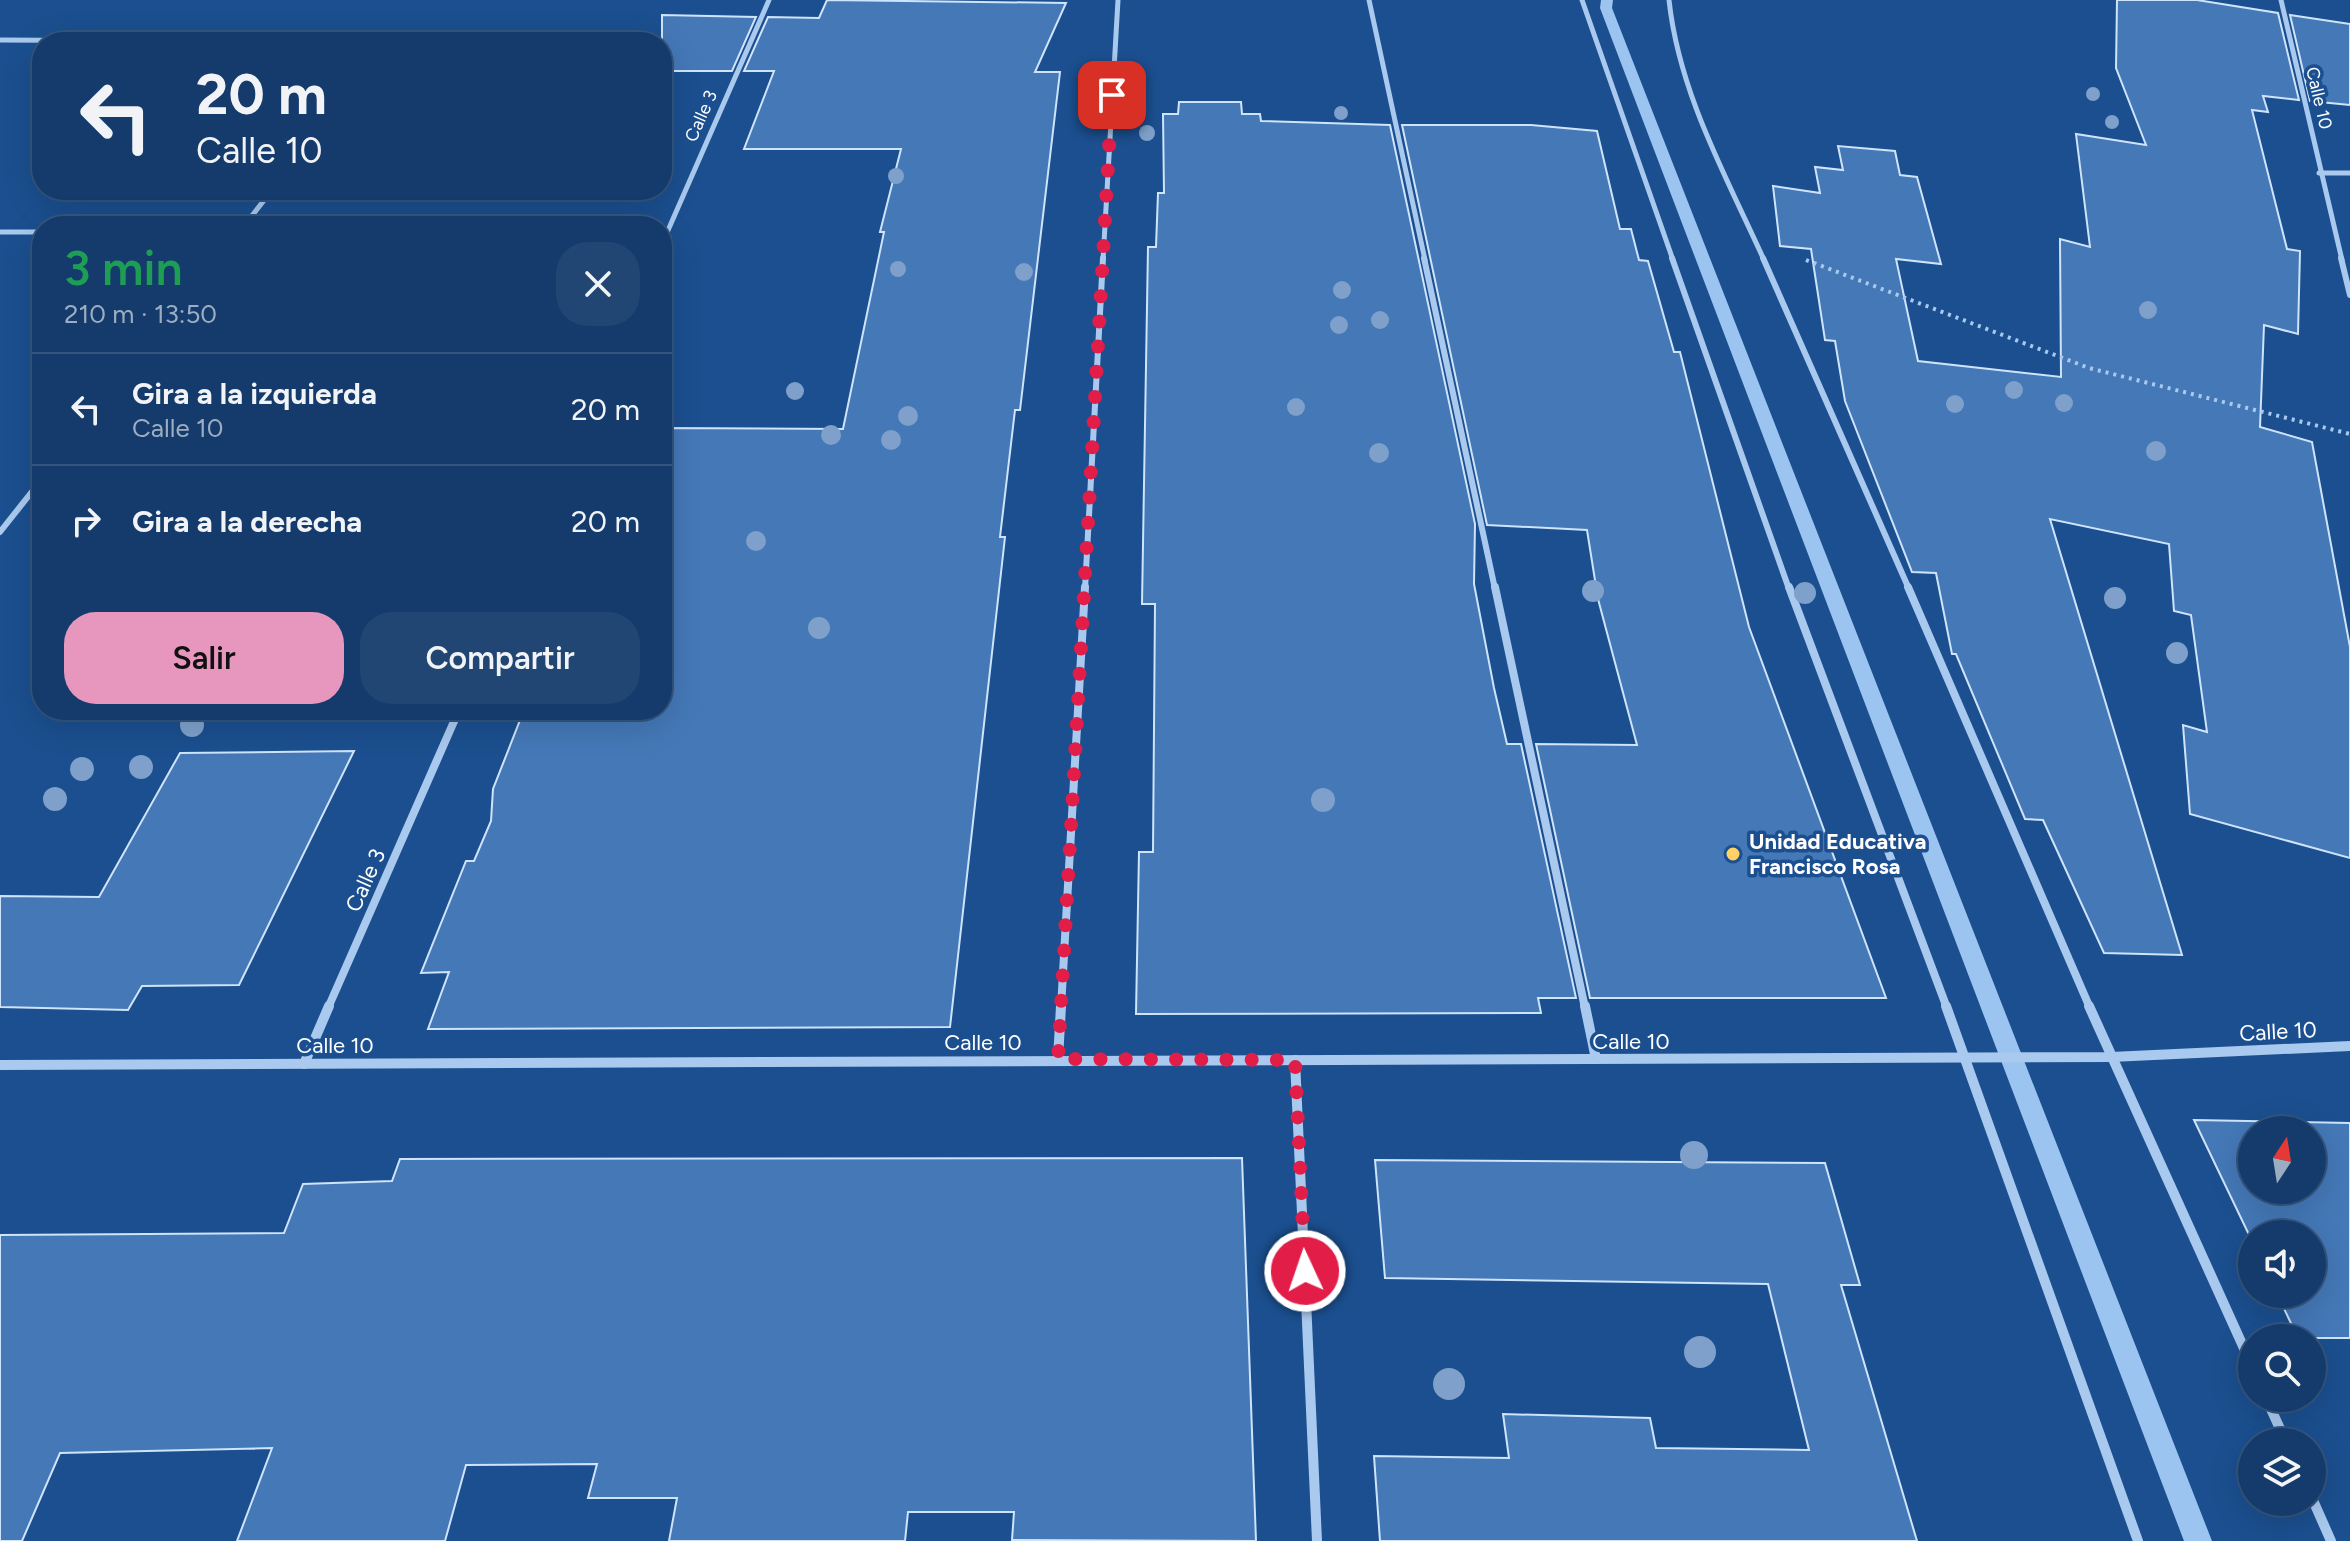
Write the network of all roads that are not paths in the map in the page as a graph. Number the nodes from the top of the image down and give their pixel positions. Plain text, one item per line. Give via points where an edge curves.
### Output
1 (769, 0) edge
2 (1118, 0) edge
3 (1369, 0) edge
4 (1582, 0) edge
5 (1669, 0) edge
6 (2281, 0) edge
7 (0, 40) edge
8 (32, 40) edge
9 (2319, 173) junction
10 (2350, 173) edge
11 (264, 200) edge
12 (252, 216) edge
13 (672, 221) edge
14 (0, 232) edge
15 (32, 232) edge
16 (2350, 295) edge
17 (32, 492) edge
18 (0, 532) edge
19 (455, 720) edge
20 (2350, 1046) edge
21 (1968, 1057) junction
22 (2111, 1057) junction
23 (1058, 1059) junction
24 (1596, 1059) junction
25 (1295, 1060) junction
26 (304, 1064) junction
27 (0, 1065) edge
28 (2238, 1335) edge
29 (2320, 1516) edge
30 (1317, 1541) edge
31 (2138, 1541) edge
32 (2331, 1541) edge

1 - 13 street, Calle 3
2 - 23 street
3 - 24 street
4 - 21 street via 1771,540
5 - 22 street via 1683,76
6 - 9 street, Calle 10
7 - 8 street
9 - 10 street
9 - 16 street, Calle 10
11 - 12 street
14 - 15 street
17 - 18 street
19 - 26 street, Calle 3
20 - 22 street, Calle 10
21 - 22 street, Calle 10
21 - 24 street, Calle 10
21 - 31 street
22 - 28 street
23 - 25 street, Calle 10
23 - 26 street, Calle 10
24 - 25 street, Calle 10
25 - 30 street
26 - 27 street, Calle 10
29 - 32 street

